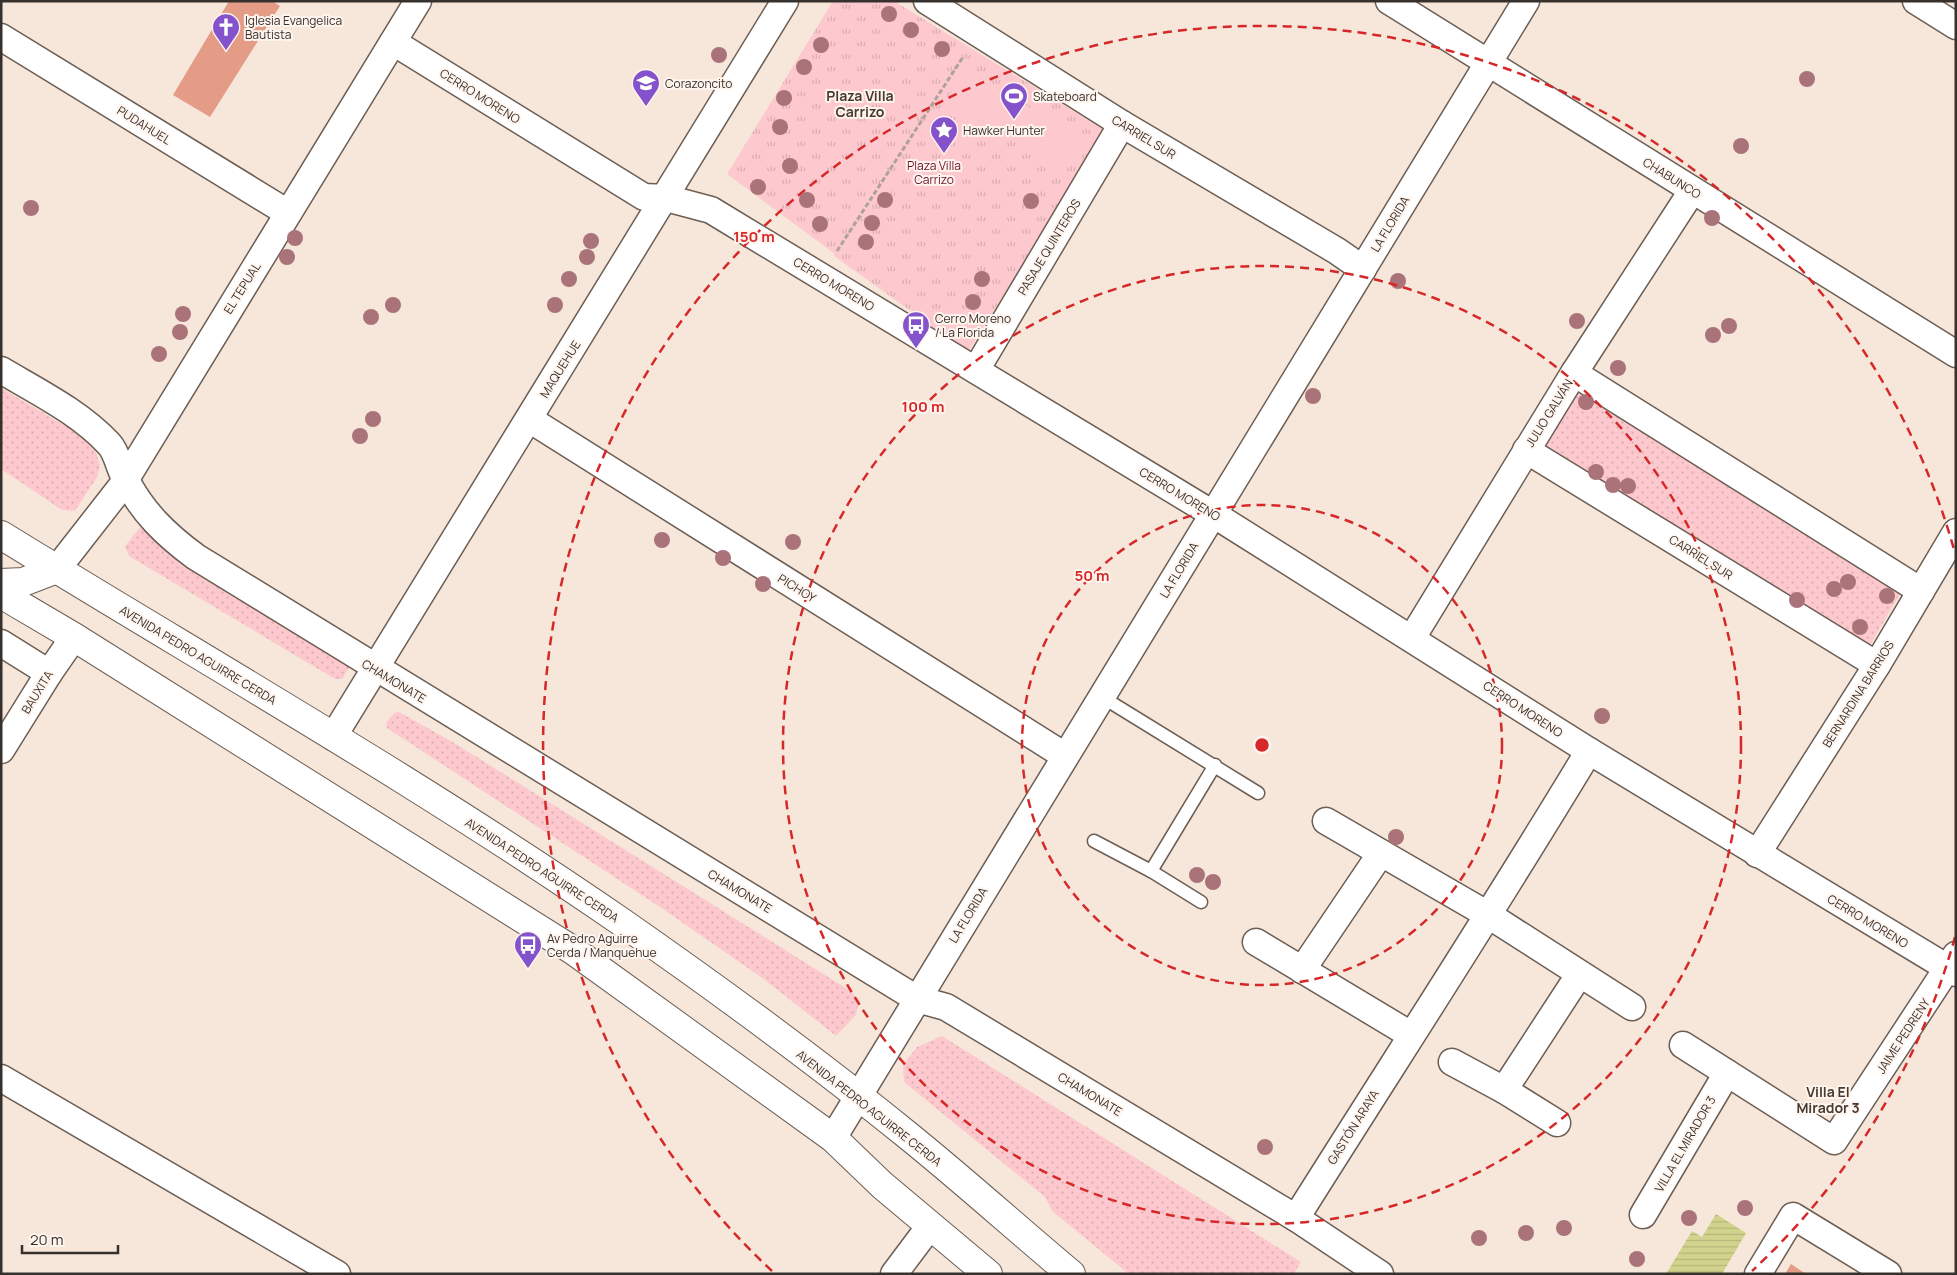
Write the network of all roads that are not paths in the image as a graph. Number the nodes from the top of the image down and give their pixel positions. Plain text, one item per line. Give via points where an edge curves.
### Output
1 (418, 1) edge
2 (786, 1) edge
3 (927, 1) edge
4 (1388, 1) edge
5 (1526, 1) edge
6 (1916, 1) edge
7 (1956, 26) edge
8 (1, 37) edge
9 (393, 42) junction
10 (1489, 62) junction
11 (1122, 124) junction
12 (1692, 191) junction
13 (666, 198) junction
14 (288, 213) junction
15 (1363, 269) junction
16 (1956, 354) edge
17 (1, 370) edge
18 (976, 370) junction
19 (1574, 373) junction
20 (529, 419) junction
21 (1526, 450) junction
22 (125, 478) junction
23 (1214, 514) junction
24 (1956, 532) edge
25 (1, 535) edge
26 (57, 569) junction
27 (1, 583) edge
28 (1921, 591) junction
29 (1, 594) edge
30 (74, 637) junction
31 (1412, 638) junction
32 (1, 644) edge
33 (1876, 665) junction
34 (375, 669) junction
35 (48, 672) junction
36 (1102, 697) junction
37 (334, 737) junction
38 (1, 750) edge
39 (1589, 752) junction
40 (1065, 756) junction
41 (1215, 765) junction
42 (1258, 793) dead end
43 (1326, 821) dead end
44 (1094, 841) dead end
45 (1380, 853) junction
46 (1756, 854) junction
47 (1151, 871) junction
48 (1201, 902) dead end
49 (1490, 916) junction
50 (1256, 942) dead end
51 (1953, 965) edge
52 (1302, 970) junction
53 (1579, 975) junction
54 (917, 999) junction
55 (1632, 1006) dead end
56 (1410, 1035) junction
57 (1683, 1045) dead end
58 (1452, 1062) dead end
59 (1727, 1073) junction
60 (1, 1078) edge
61 (1504, 1090) junction
62 (858, 1097) junction
63 (1557, 1123) dead end
64 (832, 1138) junction
65 (1643, 1215) dead end
66 (1296, 1218) junction
67 (930, 1226) junction
68 (337, 1274) edge
69 (894, 1274) edge
70 (988, 1274) edge
71 (1071, 1274) edge
72 (1380, 1274) edge
73 (1758, 1274) edge
74 (1888, 1274) edge

1 - 9 street, EL TEPUAL
2 - 13 street, MAQUEHUE
3 - 11 street, CARRIEL SUR
4 - 10 street, CHABUNCO
5 - 10 street, LA FLORIDA
6 - 7 street
8 - 14 street, PUDAHUEL
9 - 13 street, CERRO MORENO via 644,198
9 - 14 street, EL TEPUAL
10 - 12 street, CHABUNCO
10 - 15 street, LA FLORIDA
11 - 15 street, CARRIEL SUR
11 - 18 street, PASAJE QUINTEROS
12 - 16 street, CHABUNCO
12 - 19 street, JULIO GALVÁN
13 - 18 street, CERRO MORENO via 711,210
13 - 20 street, MAQUEHUE
14 - 22 street, EL TEPUAL
15 - 23 street, LA FLORIDA
17 - 22 street, CHAMONATE via 82,418 110,445
18 - 23 street, CERRO MORENO
19 - 21 street, JULIO GALVÁN
19 - 28 street
20 - 34 street, MAQUEHUE
20 - 40 street, PICHOY
21 - 31 street, JULIO GALVÁN
21 - 33 street, CARRIEL SUR
22 - 26 street, EL TEPUAL
22 - 34 street, CHAMONATE via 144,511 166,536
23 - 31 street, CERRO MORENO
23 - 36 street, LA FLORIDA
24 - 28 street, BERNARDINA BARRIOS
25 - 26 main road, AVENIDA PEDRO AGUIRRE CERDA
26 - 27 main road via 23,582
26 - 37 main road, AVENIDA PEDRO AGUIRRE CERDA
28 - 33 street, BERNARDINA BARRIOS
29 - 30 main road
30 - 35 street, BAUXITA
30 - 64 main road via 574,950
31 - 39 street, CERRO MORENO
32 - 35 street
33 - 46 street, BERNARDINA BARRIOS
34 - 37 street, MAQUEHUE
34 - 54 street, CHAMONATE
35 - 38 street, BAUXITA
36 - 40 street, LA FLORIDA
36 - 41 lane
37 - 62 main road, AVENIDA PEDRO AGUIRRE CERDA via 620,921
39 - 46 street, CERRO MORENO
39 - 49 street, GASTÓN ARAYA
40 - 54 street, LA FLORIDA
41 - 42 lane
41 - 47 lane
43 - 45 street
44 - 47 lane
45 - 49 street
45 - 52 street
46 - 51 street, CERRO MORENO
47 - 48 lane
49 - 53 street
49 - 56 street, GASTÓN ARAYA
50 - 52 street
51 - 59 street, JAIME PEDRENY via 1834,1141
52 - 56 street
53 - 55 street
53 - 61 street
54 - 62 street, LA FLORIDA
54 - 66 street, CHAMONATE via 946,1007
56 - 66 street, GASTÓN ARAYA
57 - 59 street
58 - 61 street
59 - 65 street, VILLA EL MIRADOR 3
60 - 68 street
61 - 63 street
62 - 64 street, LA FLORIDA
62 - 71 main road, AVENIDA PEDRO AGUIRRE CERDA via 908,1135
64 - 67 main road
66 - 72 street, CHAMONATE
67 - 69 street
67 - 70 main road
73 - 74 street via 1793,1216

